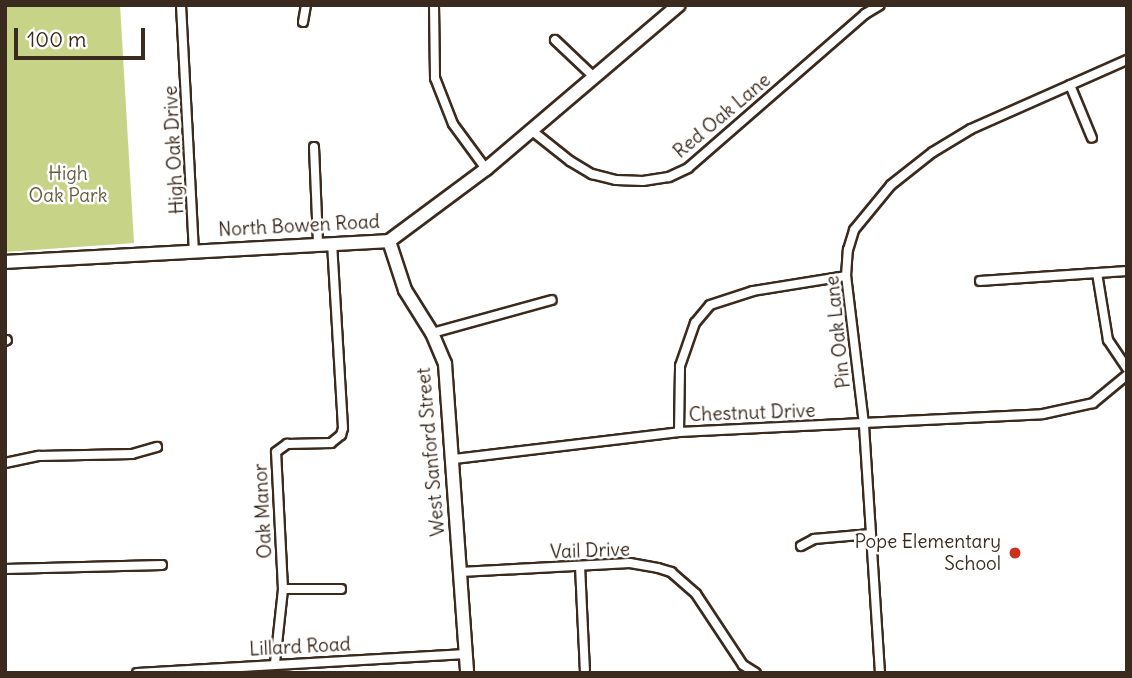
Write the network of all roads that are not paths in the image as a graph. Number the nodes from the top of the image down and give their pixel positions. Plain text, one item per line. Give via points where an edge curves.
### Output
1 (181, 5) edge
2 (306, 5) edge
3 (434, 5) edge
4 (679, 5) edge
5 (880, 5) edge
6 (303, 22) dead end
7 (555, 40) dead end
8 (1127, 60) edge
9 (594, 77) junction
10 (1070, 85) junction
11 (531, 130) junction
12 (1092, 138) dead end
13 (314, 147) dead end
14 (486, 169) junction
15 (390, 241) junction
16 (332, 243) junction
17 (318, 244) junction
18 (194, 252) junction
19 (5, 262) edge
20 (1127, 271) edge
21 (1097, 273) junction
22 (846, 276) junction
23 (979, 281) dead end
24 (552, 300) dead end
25 (432, 333) junction
26 (1127, 368) edge
27 (1127, 375) edge
28 (864, 424) junction
29 (679, 432) junction
30 (157, 447) dead end
31 (454, 459) junction
32 (5, 463) edge
33 (871, 534) junction
34 (801, 546) dead end
35 (162, 565) dead end
36 (580, 566) junction
37 (5, 569) edge
38 (460, 572) junction
39 (283, 589) junction
40 (341, 589) dead end
41 (466, 654) junction
42 (330, 661) junction
43 (275, 663) junction
44 (743, 665) junction
45 (198, 672) edge
46 (137, 673) edge
47 (330, 673) edge
48 (467, 673) edge
49 (585, 673) edge
50 (736, 673) edge
51 (756, 673) edge
52 (880, 673) edge

1 - 18 street, High Oak Drive
2 - 6 street
3 - 14 street via 435,78 453,124
4 - 9 street, North Bowen Road
5 - 11 street, Red Oak Lane via 688,168 669,177 616,180 592,174
7 - 9 street
8 - 10 street, Pin Oak Lane
9 - 11 street, North Bowen Road
10 - 12 street
10 - 22 street, Pin Oak Lane via 971,129 891,185 854,230
11 - 14 street, North Bowen Road
13 - 17 street
14 - 15 street, North Bowen Road
15 - 16 street, North Bowen Road
15 - 25 street, West Sanford Street via 405,290
16 - 17 street, North Bowen Road
16 - 39 street, Oak Manor via 343,428 331,443 287,444 276,452
17 - 18 street, North Bowen Road
18 - 19 street, North Bowen Road
20 - 21 street
21 - 23 street
21 - 26 street via 1108,340
22 - 28 street, Pin Oak Lane
22 - 29 street via 754,291 710,304 695,323 680,366
24 - 25 street
25 - 31 street, West Sanford Street via 445,364
27 - 28 street, Chestnut Drive via 1093,402 1074,409
28 - 29 street, Chestnut Drive
28 - 33 street, Pin Oak Lane
29 - 31 street, Chestnut Drive
30 - 32 street via 132,454 39,456
31 - 38 street, West Sanford Street
33 - 34 street via 814,539
33 - 52 street, Pin Oak Lane
35 - 37 street
36 - 38 street, Vail Drive
36 - 44 street, Vail Drive via 630,563 671,572 696,594
36 - 49 street
38 - 41 street, West Sanford Street
39 - 40 street
39 - 43 street, Oak Manor
41 - 42 street, Lillard Road
41 - 48 street, West Sanford Street
42 - 43 street, Lillard Road
42 - 47 street
43 - 45 street, Lillard Road
44 - 50 street
44 - 51 street, Vail Drive
45 - 46 street, Lillard Road

